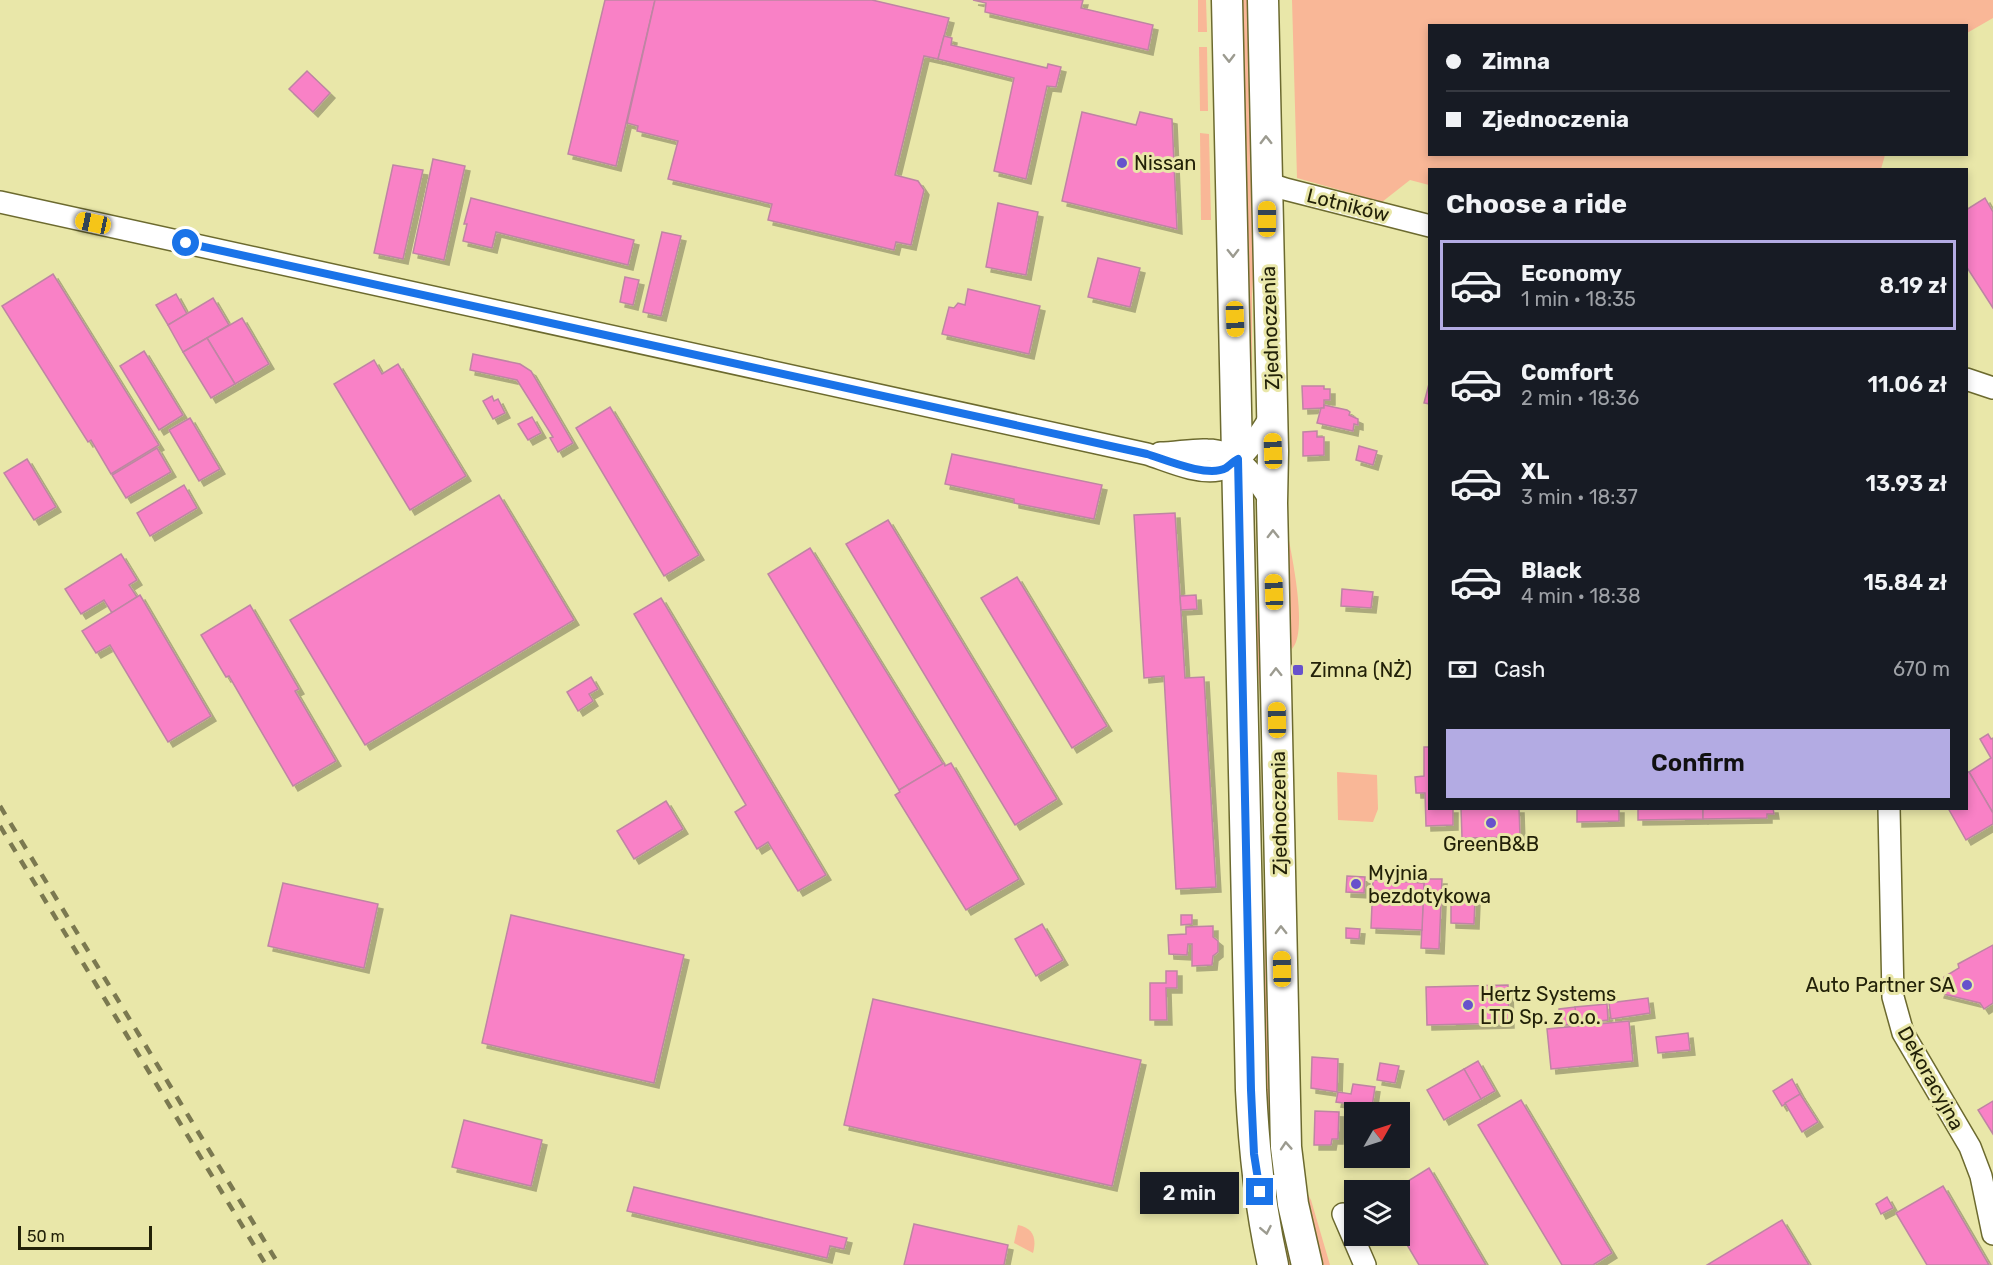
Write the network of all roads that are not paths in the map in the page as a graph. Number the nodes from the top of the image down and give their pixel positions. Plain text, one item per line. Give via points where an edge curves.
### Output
1 (1227, 0) edge
2 (1263, 0) edge
3 (1267, 183) junction
4 (0, 202) edge
5 (1428, 225) edge
6 (1968, 380) edge
7 (1993, 388) edge
8 (1272, 414) junction
9 (1238, 459) junction
10 (1272, 503) junction
11 (1889, 810) edge
12 (1343, 1214) dead end
13 (1993, 1234) edge
14 (1273, 1265) edge
15 (1307, 1265) edge
16 (1365, 1265) edge

1 -> 9 main road, Zjednoczenia
3 -> 2 main road, Zjednoczenia
3 - 5 street, Lotników
3 - 8 main road, Zjednoczenia
4 - 9 street via 1147,454 1179,465 1218,470
6 - 7 street
8 - 9 street
8 - 10 main road, Zjednoczenia
9 - 10 street
9 -> 14 main road, Zjednoczenia via 1251,1090 1254,1154
15 -> 10 main road, Zjednoczenia via 1286,1147
11 - 13 street, Dekoracyjna via 1893,997 1903,1033 1970,1147 1981,1176
12 - 16 street

